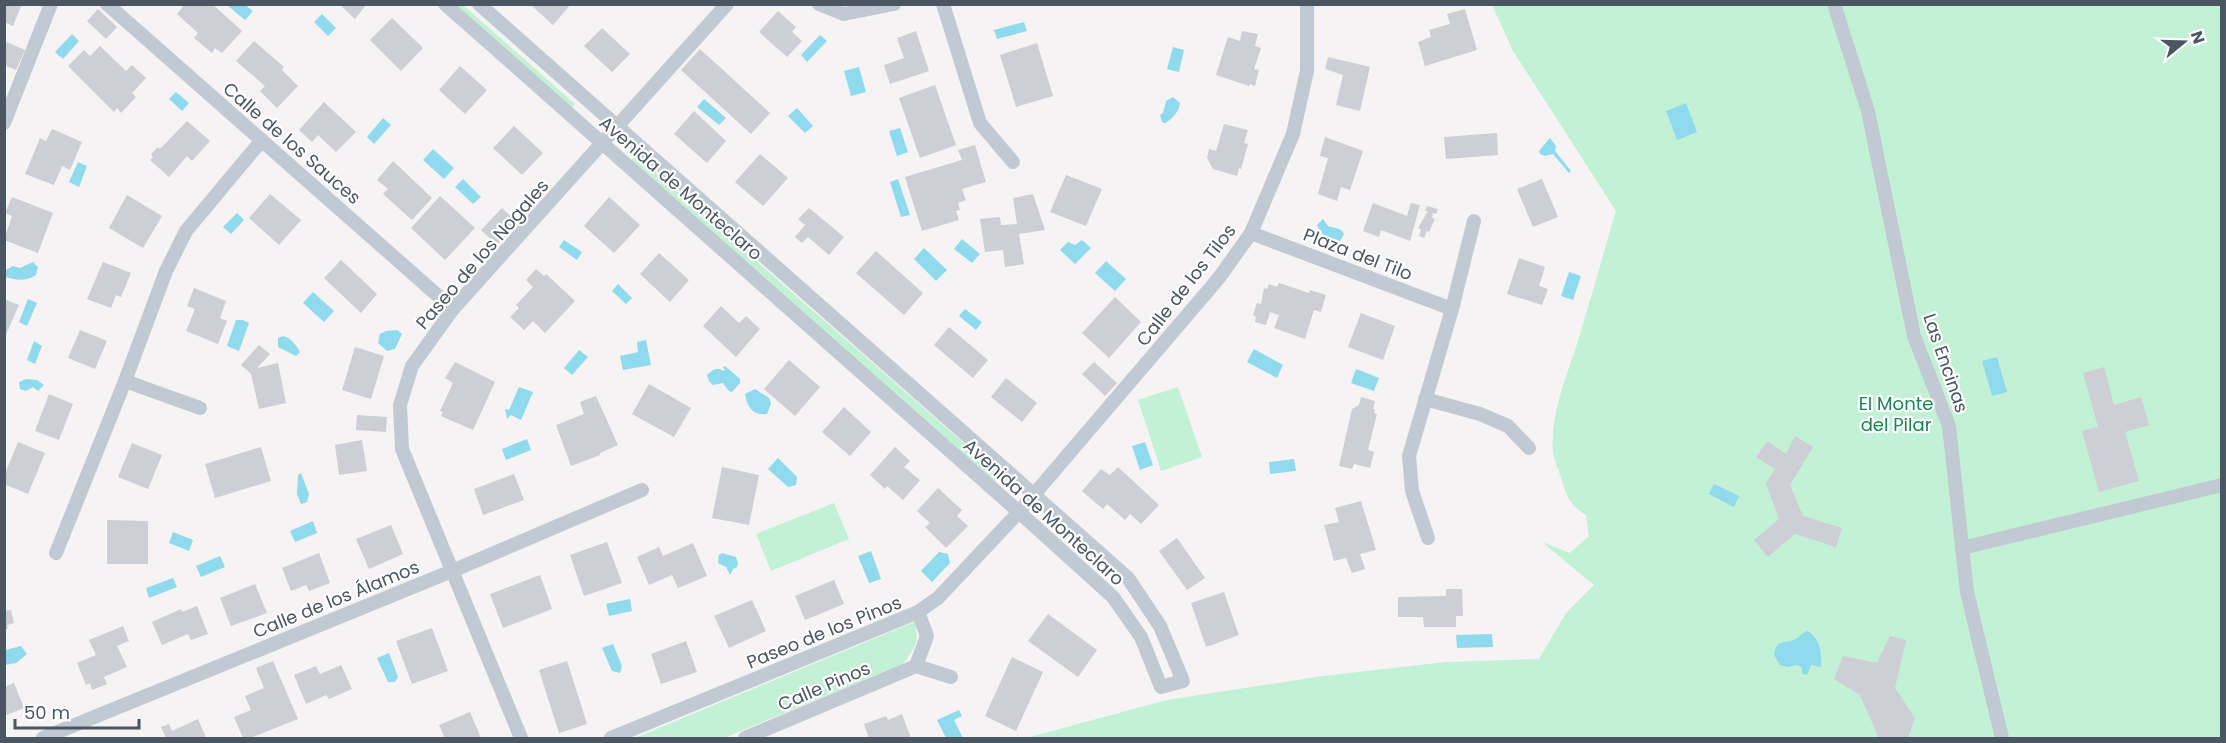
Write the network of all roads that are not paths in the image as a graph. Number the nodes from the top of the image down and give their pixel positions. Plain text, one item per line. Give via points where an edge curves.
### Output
1 (51, 4) edge
2 (107, 4) edge
3 (445, 4) edge
4 (479, 4) edge
5 (727, 4) edge
6 (819, 4) edge
7 (894, 4) edge
8 (944, 4) edge
9 (1834, 4) edge
10 (1309, 5) edge
11 (4, 123) edge
12 (617, 126) junction
13 (262, 140) junction
14 (603, 143) junction
15 (1013, 162) dead end
16 (1474, 221) dead end
17 (1251, 233) junction
18 (453, 309) junction
19 (1452, 309) junction
20 (125, 381) junction
21 (1425, 399) junction
22 (200, 408) dead end
23 (1529, 448) dead end
24 (2222, 485) edge
25 (642, 490) dead end
26 (1034, 495) junction
27 (1019, 512) junction
28 (1428, 538) dead end
29 (1962, 548) junction
30 (56, 553) dead end
31 (452, 571) junction
32 (918, 612) junction
33 (916, 666) junction
34 (951, 677) dead end
35 (43, 738) edge
36 (521, 738) edge
37 (611, 738) edge
38 (745, 738) edge
39 (2002, 738) edge

1 - 11 street
2 - 13 street, Calle de los Sauces
3 - 14 street, Avenida de Monteclaro
4 - 12 street, Avenida de Monteclaro
5 - 12 street, Paseo de los Nogales
6 - 7 street via 844,14
8 - 15 street via 981,123
9 - 29 street, Las Encinas via 1868,111 1914,336 1949,426
10 - 17 street, Calle de los Tilos via 1307,71 1293,134
12 - 14 street, Paseo de los Nogales
12 - 26 street, Avenida de Monteclaro
13 - 18 street, Calle de los Sauces
13 - 20 street via 186,231 166,271
14 - 18 street, Paseo de los Nogales
14 - 27 street, Avenida de Monteclaro
16 - 19 street
17 - 19 street, Plaza del Tilo
17 - 26 street, Calle de los Tilos via 1211,287
18 - 31 street, Paseo de los Nogales via 412,366 400,405 402,450
19 - 21 street
20 - 22 street
20 - 30 street
21 - 23 street via 1508,426
21 - 28 street via 1409,456 1412,491
24 - 29 street
25 - 31 street, Calle de los Álamos
26 - 27 street, Calle de los Tilos
26 - 27 street, Avenida de Monteclaro via 1128,578 1160,626 1183,681 1161,687 1141,637 1113,597
27 - 32 street, Paseo de los Pinos via 938,598
29 - 39 street, Las Encinas via 1968,592
31 - 35 street, Calle de los Álamos
31 - 36 street, Paseo de los Nogales
32 - 33 street via 927,636
32 - 37 street, Paseo de los Pinos
33 - 34 street
33 - 38 street, Calle Pinos

